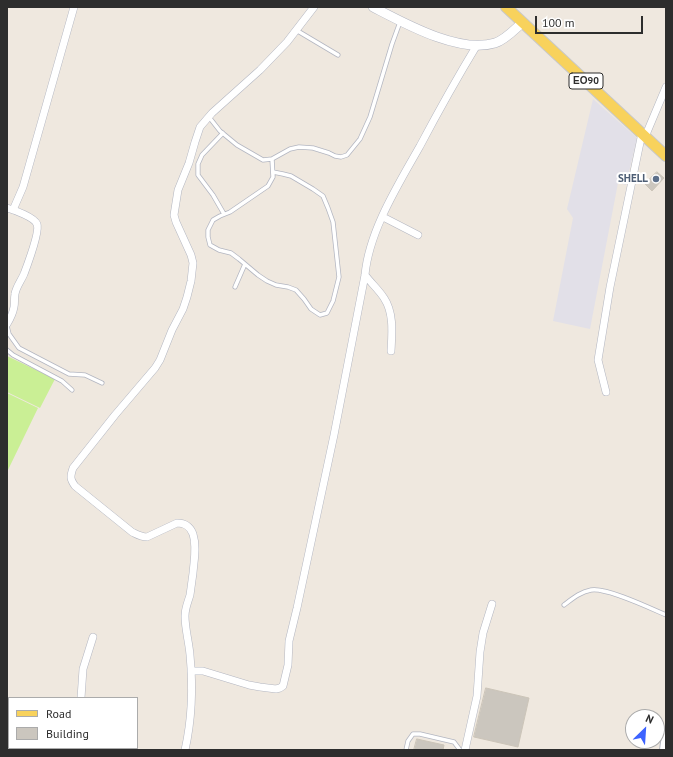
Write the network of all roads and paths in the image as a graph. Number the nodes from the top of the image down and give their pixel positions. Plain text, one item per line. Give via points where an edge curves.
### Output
1 (74, 7) edge
2 (314, 7) edge
3 (373, 7) edge
4 (506, 7) edge
5 (400, 21) junction
6 (522, 23) junction
7 (296, 30) junction
8 (477, 45) junction
9 (338, 55) dead end
10 (666, 87) edge
11 (209, 116) junction
12 (223, 133) junction
13 (644, 135) junction
14 (666, 156) edge
15 (272, 160) junction
16 (273, 172) junction
17 (10, 209) edge
18 (224, 214) junction
19 (383, 217) junction
20 (418, 235) dead end
21 (245, 264) junction
22 (365, 276) junction
23 (235, 287) dead end
24 (7, 325) edge
25 (7, 350) edge
26 (391, 351) dead end
27 (102, 383) dead end
28 (72, 390) dead end
29 (606, 392) dead end
30 (492, 604) dead end
31 (564, 605) dead end
32 (666, 615) edge
33 (93, 637) dead end
34 (191, 671) junction
35 (81, 697) edge
36 (666, 735) edge
37 (185, 750) edge
38 (406, 750) edge
39 (460, 750) edge
40 (664, 750) edge

1 - 17 street via 23,187
2 - 7 street
3 - 5 main road
4 - 6 main road, ΕΟ90
5 - 8 main road via 446,40
5 - 15 lane via 370,117 360,139 347,155 334,156 313,148 300,147 290,149
6 - 8 main road via 496,42
6 - 13 main road, ΕΟ90
7 - 9 lane
7 - 11 street via 260,70
8 - 19 street via 406,170
10 - 13 street
11 - 12 lane
11 - 34 street via 200,127 194,142 178,190 174,215 193,263 183,309 155,368 73,468 70,477 75,486 132,532 142,537 177,523 187,524 190,528 195,542 195,554 185,618
12 - 15 lane via 237,145 263,160
12 - 18 lane via 202,155 198,164 198,175
13 - 14 main road, ΕΟ90
13 - 29 street via 610,287 598,360
15 - 16 lane
16 - 18 lane via 268,186
16 - 21 lane via 291,176 313,189 323,196 328,208 333,222 339,277 328,313 320,315 311,309 296,290 267,281
17 - 24 street via 33,219 38,225 38,230 15,294 13,312
18 - 21 lane via 213,220 208,230 210,245 231,253
19 - 20 street
19 - 22 street via 372,243
21 - 23 lane
22 - 26 street via 384,298 390,310
22 - 34 street via 289,641 288,664 283,686 276,689 260,687 203,671
24 - 27 lane via 9,334 19,348 69,374 85,376
25 - 28 lane via 62,381
30 - 39 street via 480,652 477,696
31 - 32 lane via 582,592 593,589 609,592
33 - 35 street via 83,669
34 - 37 street via 190,716
36 - 40 street
38 - 39 lane via 413,734 420,734 454,742

